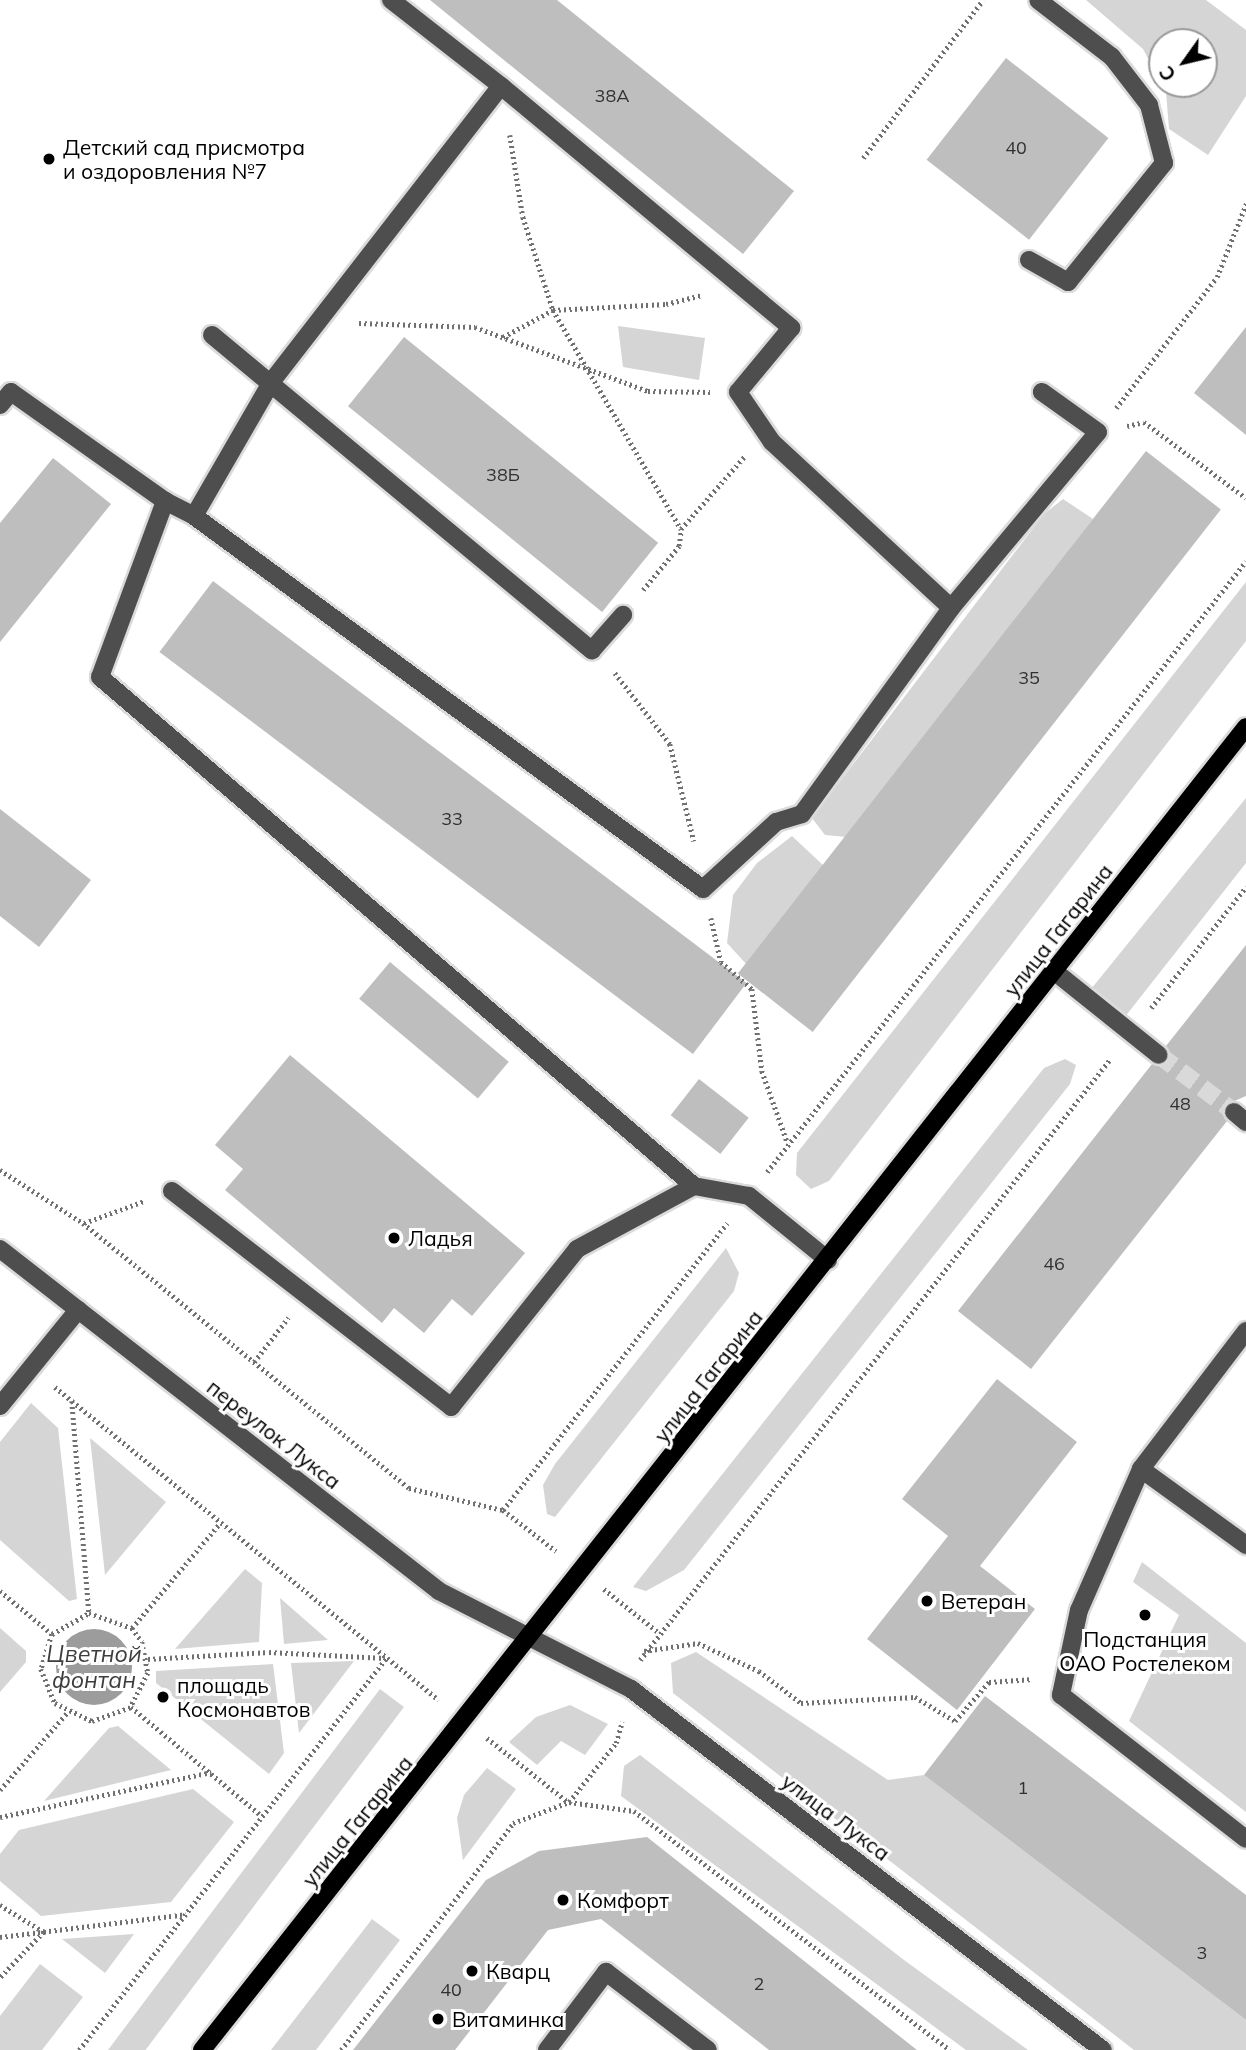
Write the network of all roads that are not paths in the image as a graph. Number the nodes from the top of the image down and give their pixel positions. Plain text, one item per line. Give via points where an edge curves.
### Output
1 (391, 0) edge
2 (1038, 0) edge
3 (501, 86) junction
4 (1028, 260) dead end
5 (212, 335) dead end
6 (272, 381) junction
7 (1042, 392) dead end
8 (0, 405) edge
9 (165, 501) junction
10 (194, 516) junction
11 (951, 608) junction
12 (623, 615) road end
13 (1246, 727) edge
14 (1054, 971) junction
15 (1159, 1055) tunnel mouth
16 (694, 1186) junction
17 (173, 1191) road end
18 (0, 1249) edge
19 (828, 1260) junction
20 (78, 1310) junction
21 (1246, 1331) edge
22 (0, 1405) edge
23 (1141, 1469) junction
24 (1246, 1545) edge
25 (530, 1639) junction
26 (1246, 1839) edge
27 (202, 2050) edge
28 (547, 2050) edge
29 (708, 2050) edge
30 (1103, 2050) edge

1 - 3 street
2 - 4 street via 1112,57 1149,105 1164,163 1068,282
3 - 6 street
3 - 11 street via 791,328 738,392 766,433
5 - 6 street
6 - 10 street
6 - 12 street via 592,650
7 - 11 street via 1098,432
8 - 9 street via 11,392
9 - 10 street
9 - 16 street via 100,677
10 - 11 street via 702,889 776,822 802,814
13 - 14 main road, улица Гагарина
14 - 15 street
14 - 19 main road, улица Гагарина
16 - 17 street via 577,1249 451,1407
16 - 19 street via 749,1196
18 - 20 street, переулок Лукса
19 - 25 main road, улица Гагарина
20 - 22 street
20 - 25 street, переулок Лукса via 439,1591
21 - 23 street
23 - 24 street
23 - 26 street via 1079,1610 1061,1695
25 - 27 main road, улица Гагарина
25 - 30 street, улица Лукса via 632,1689
28 - 29 street via 607,1972

